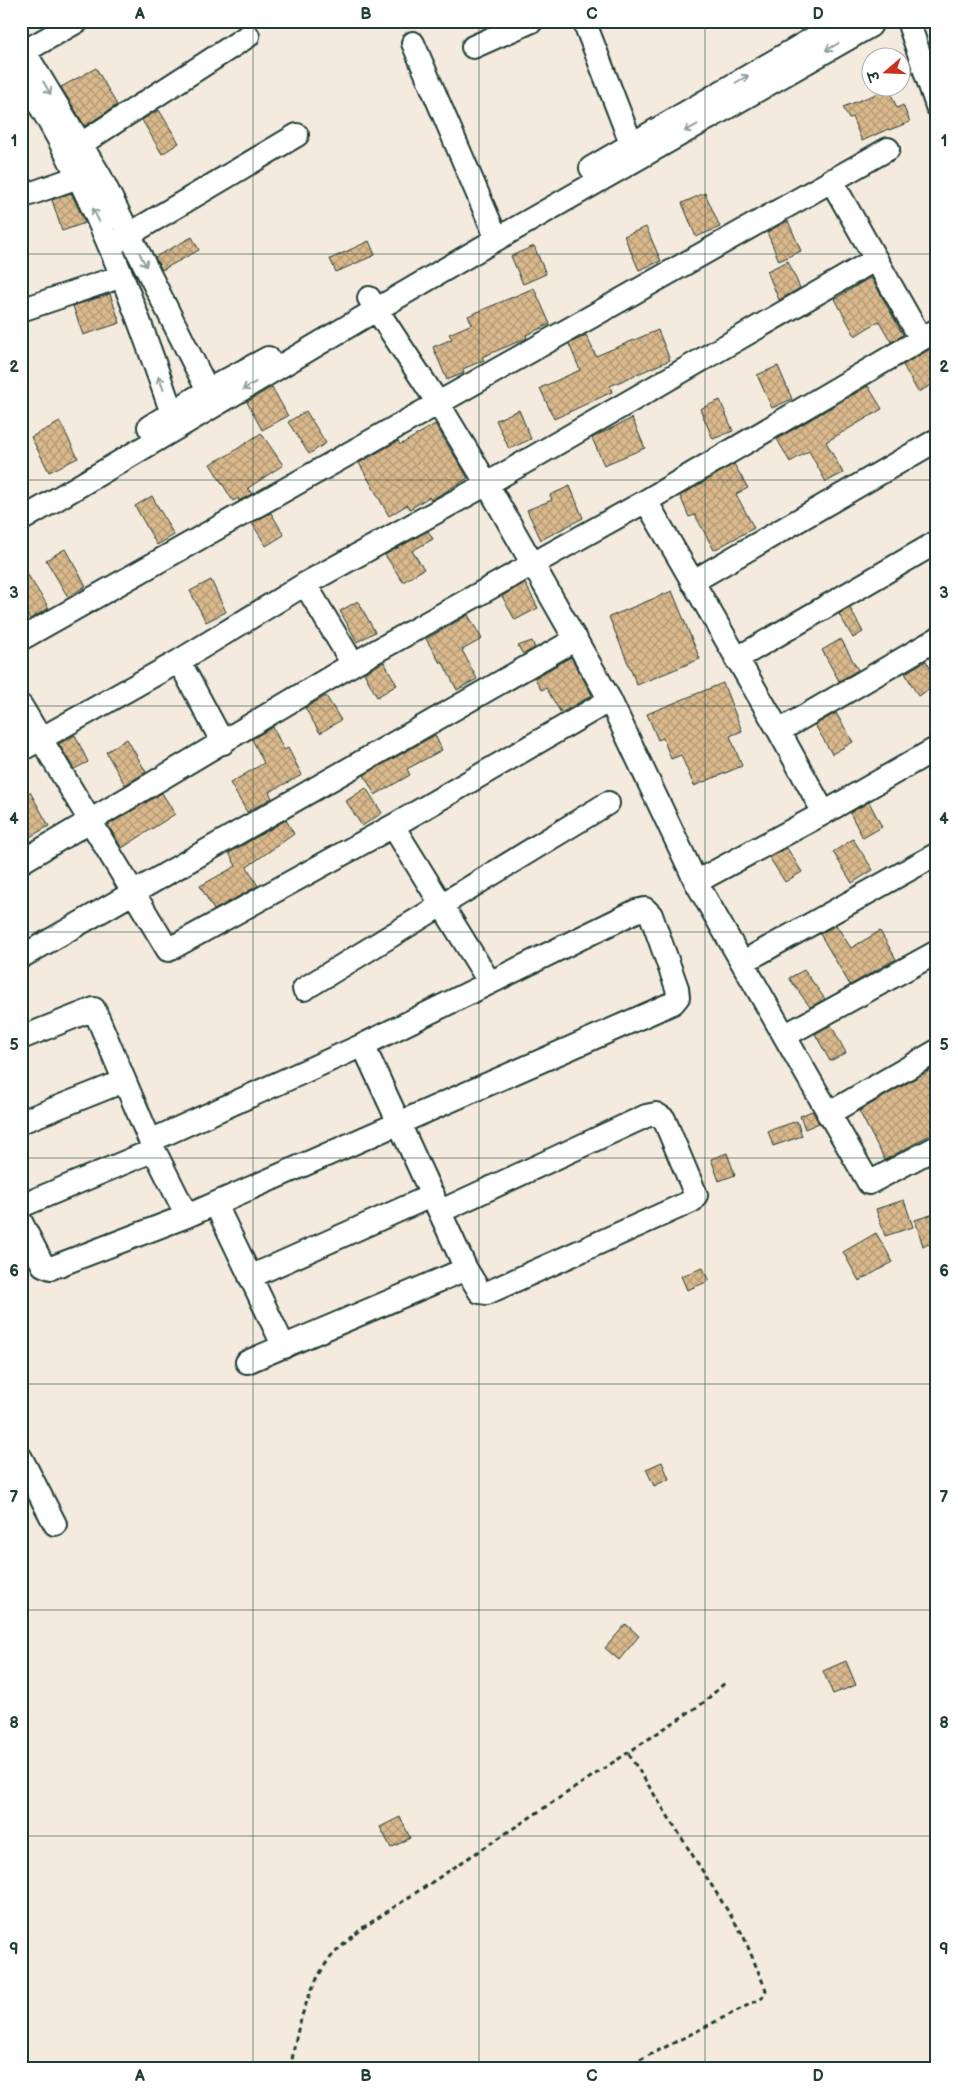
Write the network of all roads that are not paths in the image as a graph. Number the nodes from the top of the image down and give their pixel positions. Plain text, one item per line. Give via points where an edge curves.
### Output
1 (78, 21) edge
2 (532, 21) edge
3 (584, 21) edge
4 (843, 21) edge
5 (873, 21) edge
6 (908, 21) edge
7 (248, 36) dead end
8 (413, 43) dead end
9 (473, 47) dead end
10 (23, 48) edge
11 (932, 76) edge
12 (23, 80) edge
13 (937, 106) edge
14 (297, 135) dead end
15 (631, 143) junction
16 (81, 144) junction
17 (888, 149) dead end
18 (78, 177) junction
19 (831, 180) junction
20 (21, 197) edge
21 (130, 234) junction
22 (495, 234) junction
23 (110, 244) junction
24 (876, 259) junction
25 (122, 276) junction
26 (372, 304) junction
27 (21, 310) edge
28 (929, 334) edge
29 (212, 398) junction
30 (438, 403) junction
31 (175, 421) junction
32 (937, 440) edge
33 (487, 484) junction
34 (646, 502) junction
35 (21, 503) edge
36 (21, 520) edge
37 (937, 542) edge
38 (534, 566) junction
39 (692, 582) junction
40 (305, 584) junction
41 (21, 639) edge
42 (576, 639) junction
43 (937, 639) edge
44 (736, 659) junction
45 (179, 661) junction
46 (353, 664) junction
47 (610, 700) junction
48 (21, 706) edge
49 (780, 731) junction
50 (223, 743) junction
51 (31, 745) edge
52 (937, 748) edge
53 (608, 803) dead end
54 (824, 814) junction
55 (90, 821) junction
56 (392, 826) junction
57 (937, 854) edge
58 (21, 862) edge
59 (696, 882) junction
60 (133, 890) junction
61 (442, 904) junction
62 (937, 952) edge
63 (21, 957) edge
64 (743, 962) junction
65 (490, 983) junction
66 (304, 988) dead end
67 (786, 1035) junction
68 (21, 1038) edge
69 (363, 1045) junction
70 (937, 1052) edge
71 (124, 1081) junction
72 (828, 1114) junction
73 (21, 1122) edge
74 (400, 1124) junction
75 (152, 1145) junction
76 (937, 1147) edge
77 (437, 1203) junction
78 (216, 1205) junction
79 (21, 1206) edge
80 (187, 1216) junction
81 (21, 1222) edge
82 (466, 1269) junction
83 (250, 1277) junction
84 (284, 1347) junction
85 (247, 1362) dead end
86 (21, 1458) edge
87 (56, 1524) dead end

1 - 10 street
2 - 9 street
3 - 15 street
15 -> 4 street
5 -> 22 street via 870,26 741,101
6 - 11 street
7 - 16 street
8 - 22 street
10 -> 16 street
11 - 13 street
12 - 18 street
14 - 21 street
15 - 22 street
16 - 21 street
17 - 19 street
18 - 20 street
23 -> 18 street
19 - 24 street
19 - 30 street
21 - 23 street
21 -> 29 street
22 - 26 street
23 - 25 street
24 - 28 street
24 - 33 street
25 - 27 street
31 -> 25 street
26 - 29 street
26 - 30 street
28 - 34 street
29 - 31 street
30 - 33 street
30 - 41 street
31 - 35 street
31 - 36 street
32 - 39 street
33 - 38 street
33 - 40 street
34 - 38 street
34 - 39 street
37 - 44 street
38 - 42 street
38 - 46 street
39 - 44 street
40 - 45 street
40 - 46 street
42 - 47 street
42 - 60 street
43 - 49 street
44 - 49 street
45 - 50 street
45 - 51 street
46 - 50 street
47 - 56 street
47 - 59 street
48 - 51 street
49 - 54 street
50 - 55 street
51 - 55 street
52 - 54 street
53 - 61 street
54 - 59 street
55 - 58 street
55 - 60 street
56 - 60 street via 168,950
56 - 61 street
57 - 64 street
59 - 64 street
60 - 63 street
61 - 65 street
61 - 66 street
62 - 67 street
64 - 67 street
65 - 69 street
65 - 74 street via 645,909 650,915 678,997 673,1003
67 - 72 street
68 - 71 street via 94,1009
69 - 74 street
69 - 75 street
70 - 72 street
71 - 73 street
71 - 75 street
72 - 76 street via 870,1183
74 - 77 street
74 - 78 street
75 - 79 street
75 - 80 street
77 - 82 street
77 - 82 street via 656,1114 664,1119 693,1186 696,1195 692,1201 487,1293 480,1292
77 - 83 street
78 - 80 street
78 - 83 street
80 - 81 street via 51,1268 43,1265
82 - 84 street
83 - 84 street
84 - 85 street
86 - 87 street

